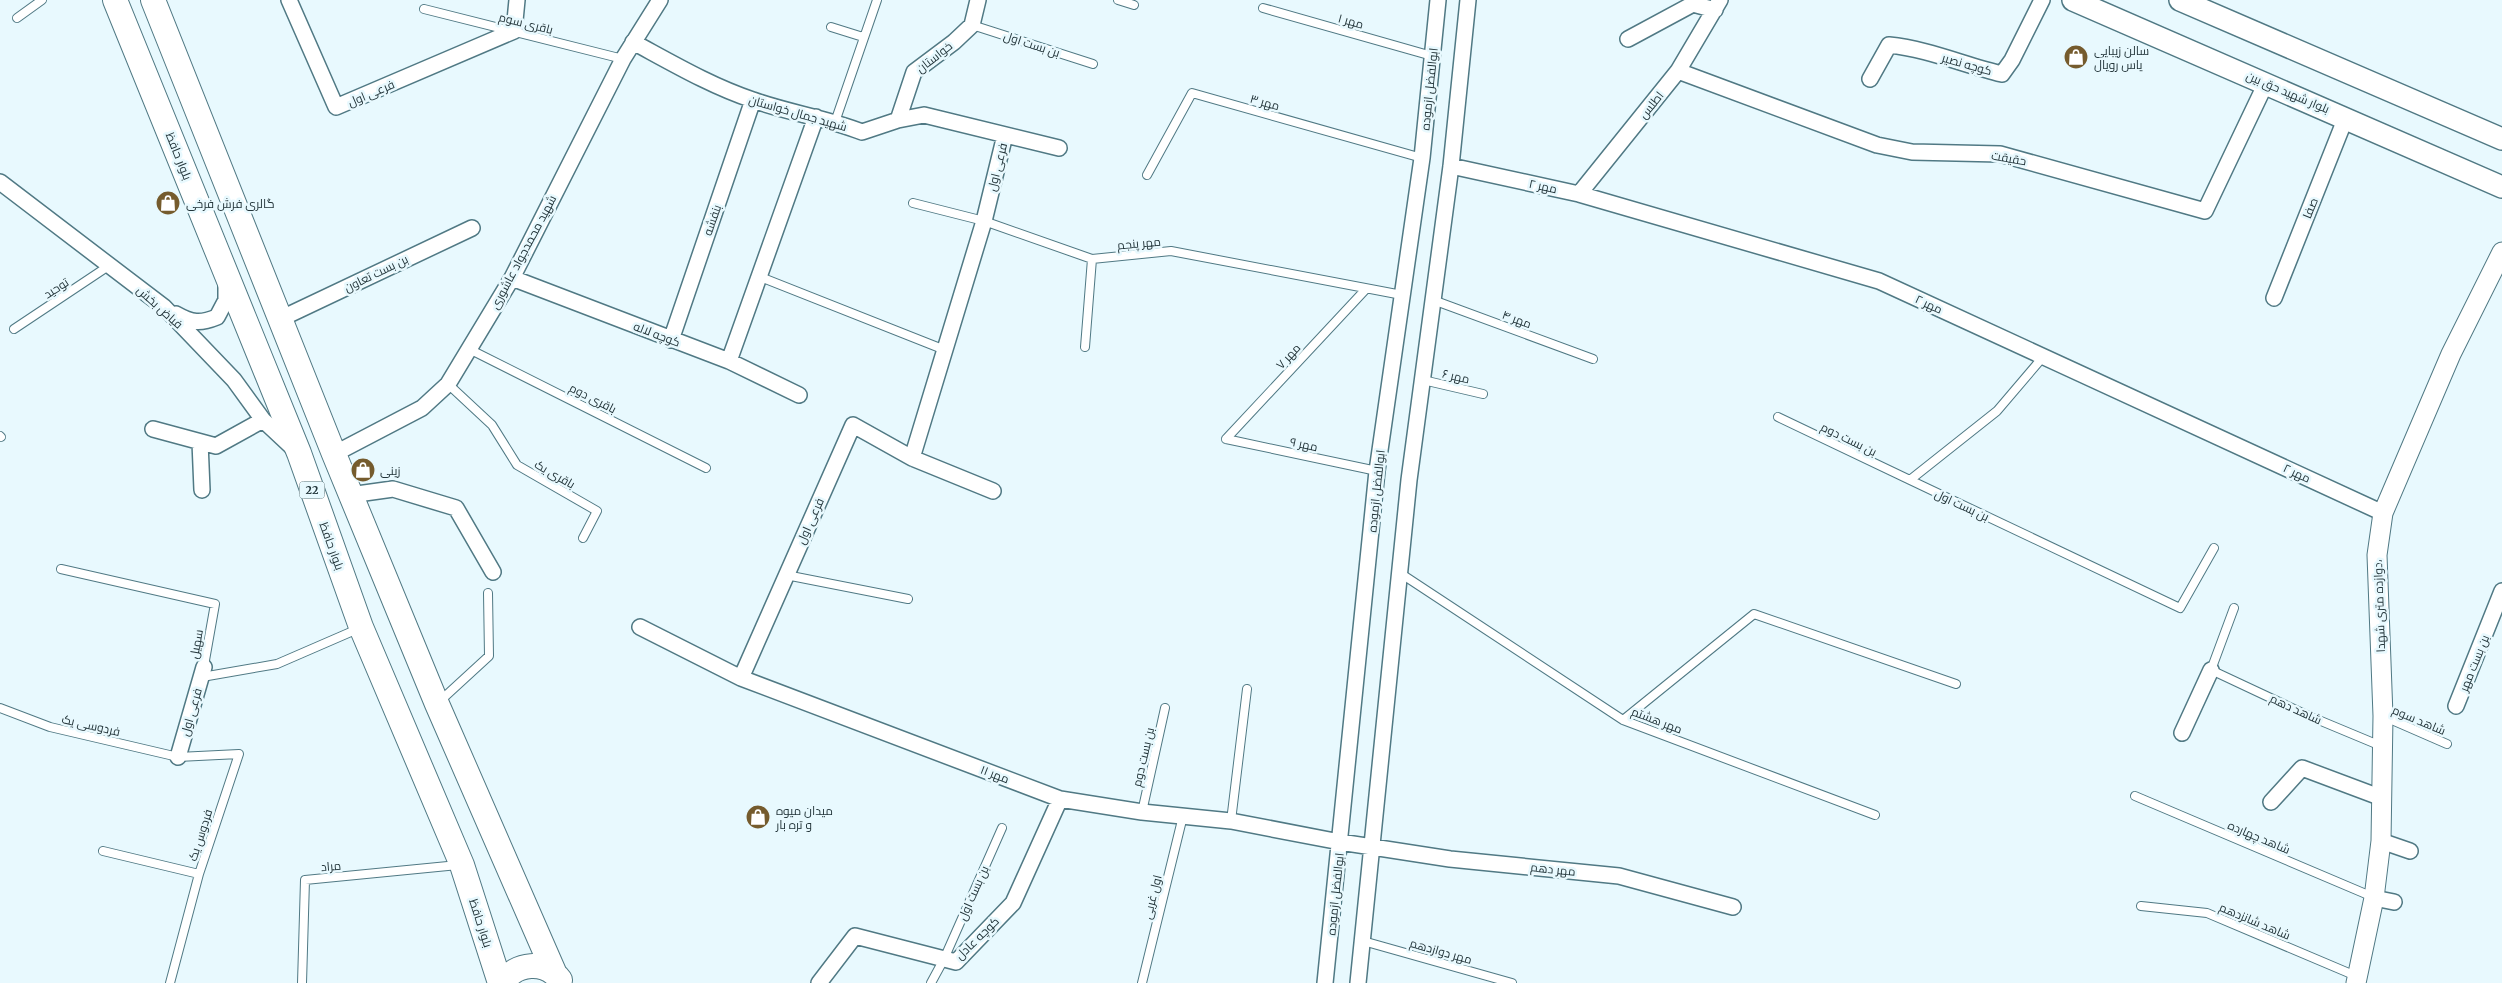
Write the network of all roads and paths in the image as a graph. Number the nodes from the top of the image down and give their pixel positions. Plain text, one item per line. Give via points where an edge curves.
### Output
1 (42, 0) edge
2 (115, 0) edge
3 (152, 0) edge
4 (289, 0) edge
5 (517, 0) edge
6 (660, 0) edge
7 (877, 0) edge
8 (978, 0) edge
9 (1118, 0) edge
10 (1438, 0) edge
11 (1468, 0) edge
12 (2042, 0) edge
13 (2073, 0) edge
14 (2180, 0) edge
15 (1693, 2) edge
16 (1718, 5) edge
17 (1134, 6) dead end
18 (1263, 8) dead end
19 (424, 9) dead end
20 (18, 18) dead end
21 (972, 25) junction
22 (831, 27) dead end
23 (514, 31) junction
24 (863, 37) junction
25 (1628, 39) dead end
26 (633, 42) junction
27 (1432, 56) junction
28 (622, 60) junction
29 (1093, 64) dead end
30 (1678, 72) junction
31 (1870, 79) dead end
32 (2266, 83) junction
33 (753, 100) junction
34 (816, 117) junction
35 (2346, 117) junction
36 (898, 120) junction
37 (835, 122) junction
38 (1005, 135) junction
39 (2502, 139) edge
40 (1059, 148) dead end
41 (1422, 158) junction
42 (1451, 166) junction
43 (1146, 175) dead end
44 (0, 182) edge
45 (2502, 187) edge
46 (1579, 194) junction
47 (913, 203) dead end
48 (984, 221) junction
49 (472, 228) dead end
50 (2502, 252) edge
51 (1092, 259) junction
52 (110, 265) junction
53 (225, 270) junction
54 (758, 276) junction
55 (512, 278) junction
56 (1366, 289) junction
57 (1402, 295) junction
58 (2274, 298) dead end
59 (1433, 300) junction
60 (164, 307) junction
61 (280, 319) junction
62 (14, 329) dead end
63 (671, 340) junction
64 (1085, 346) dead end
65 (469, 349) junction
66 (945, 350) junction
67 (2043, 356) junction
68 (1593, 359) dead end
69 (729, 361) junction
70 (1423, 380) junction
71 (448, 384) junction
72 (1483, 394) dead end
73 (799, 395) dead end
74 (1778, 417) dead end
75 (264, 420) junction
76 (153, 429) dead end
77 (1226, 439) joint
78 (200, 442) junction
79 (298, 453) junction
80 (334, 454) junction
81 (912, 458) junction
82 (706, 468) dead end
83 (1377, 471) junction
84 (1910, 480) junction
85 (202, 490) dead end
86 (993, 491) dead end
87 (350, 495) junction
88 (2383, 513) junction
89 (583, 538) dead end
90 (2214, 548) dead end
91 (61, 569) dead end
92 (493, 572) dead end
93 (1400, 574) junction
94 (786, 575) junction
95 (2502, 591) edge
96 (488, 593) dead end
97 (908, 599) dead end
98 (2234, 608) dead end
99 (362, 627) junction
100 (640, 627) dead end
101 (204, 667) junction
102 (2211, 670) junction
103 (741, 678) junction
104 (1956, 684) dead end
105 (1247, 689) dead end
106 (436, 704) junction
107 (2456, 706) dead end
108 (0, 708) edge
109 (1165, 708) dead end
110 (2383, 716) junction
111 (1624, 720) junction
112 (2182, 733) dead end
113 (2447, 744) dead end
114 (2381, 746) junction
115 (178, 756) junction
116 (2134, 796) dead end
117 (2382, 798) junction
118 (1060, 799) junction
119 (2271, 802) dead end
120 (1142, 812) junction
121 (1875, 815) dead end
122 (1183, 816) junction
123 (1231, 821) junction
124 (1002, 828) dead end
125 (2381, 841) junction
126 (1340, 842) junction
127 (1371, 846) junction
128 (103, 851) dead end
129 (2410, 851) dead end
130 (462, 865) junction
131 (199, 874) junction
132 (2374, 898) junction
133 (2394, 902) dead end
134 (1733, 906) dead end
135 (2141, 906) dead end
136 (1363, 941) junction
137 (490, 952) junction
138 (944, 959) junction
139 (558, 977) edge
140 (2356, 980) edge
141 (170, 983) edge
142 (302, 983) edge
143 (487, 983) edge
144 (501, 983) edge
145 (819, 983) edge
146 (931, 983) edge
147 (1142, 983) edge
148 (1325, 983) edge
149 (1358, 983) edge
150 (1512, 983) edge

1 - 20 lane
2 - 53 main road, بلوار حافظ / 22
3 - 61 main road, 22
4 - 23 street, فرعی اول via 336,107
5 - 23 street
6 - 26 street, شهید محمدجواد عاشوری
7 - 24 lane
8 - 21 street
9 - 17 lane
10 - 27 street, ابوالفضل ازموده
11 - 42 street
12 - 31 street, کوچه نصیر via 2002,74 1910,47 1889,45
13 - 32 main road, بلوار شهید حق بین
14 - 39 main road
15 - 16 street, اطلس
15 - 25 street, اطلس
16 - 30 street, اطلس
18 - 27 lane, مهر ۱
19 - 23 lane, باقری سوم
21 - 29 lane, بن بست اول
21 - 36 street, خواستان via 914,72
22 - 24 lane
23 - 28 lane, باقری سوم
24 - 37 lane
26 - 28 street, شهید محمدجواد عاشوری
26 - 33 street, شهید جمال خواستان via 708,82
27 - 41 street, ابوالفضل ازموده
28 - 55 street, شهید محمدجواد عاشوری
30 - 32 street, حقیقت via 1877,144 1912,152 2000,154 2205,211
30 - 46 street, اطلس
32 - 35 main road, بلوار شهید حق بین
33 - 34 street, شهید جمال خواستان
33 - 63 street, بنفشه
34 - 37 street, شهید جمال خواستان
34 - 54 street
35 - 45 main road, بلوار شهید حق بین
35 - 58 street, صفا
36 - 37 street, شهید جمال خواستان via 862,132
36 - 38 street, شهید جمال خواستان via 924,115
38 - 40 street, شهید جمال خواستان
38 - 48 street, فرعی اول
41 - 43 lane, مهر ۳ via 1192,94
41 - 57 street, ابوالفضل ازموده
42 - 46 street, مهر ۲
42 - 59 street
44 - 52 street, فیاض بخش
46 - 67 street, مهر ۲ via 1879,281
47 - 48 lane, مهر پنجم
48 - 51 lane, مهر پنجم
48 - 66 street, فرعی اول
49 - 61 street, بن‌ بست تعاون
50 - 88 street, دوازده متری شهدا، via 2450,354
51 - 56 lane, مهر پنجم via 1171,251
51 - 64 lane
52 - 60 street, فیاض بخش
52 - 62 lane, توحید
53 - 60 street via 226,300 217,317 204,322 190,322
53 - 79 main road, بلوار حافظ / 22
54 - 66 lane
54 - 69 street
55 - 63 street, کوچه لاله
55 - 65 street, شهید محمدجواد عاشوری
56 - 57 lane, مهر پنجم
56 - 77 lane, مهر ۷
57 - 83 street, ابوالفضل ازموده
59 - 68 lane, مهر ۴
59 - 70 street
60 - 75 street, فیاض بخش via 234,380
61 - 80 main road, 22
63 - 69 street, کوچه لاله
65 - 71 street, شهید محمدجواد عاشوری
65 - 82 lane, باقری دوم
66 - 81 street, فرعی اول
67 - 84 lane via 1997,411
67 - 88 street, مهر ۲
69 - 73 street, کوچه لاله
70 - 72 lane, مهر ۶
70 - 93 street via 1408,480
71 - 80 street, شهید محمدجواد عاشوری via 422,408
71 - 89 lane, باقری یک via 492,425 517,466 597,511
74 - 84 lane, بن بست دوم
75 - 78 street via 216,446
75 - 79 street, فیاض بخش
76 - 78 street
77 - 83 lane, مهر ۹
78 - 85 street
79 - 99 main road, بلوار حافظ / 22
80 - 87 main road, 22
81 - 86 street, فرعی اول
81 - 94 street, فرعی اول via 853,425
83 - 126 street, ابوالفضل ازموده
84 - 90 lane, بن بست اول via 2180,608
87 - 92 street via 393,489 456,508
87 - 106 main road, 22
88 - 110 street, دوازده متری شهدا، via 2377,555
91 - 101 lane, سهیل via 214,604
93 - 111 lane, مهر هشتم
93 - 127 street
94 - 97 lane
94 - 103 street, فرعی اول
95 - 107 street, بن بست مهر
96 - 106 lane via 489,656
98 - 102 lane
99 - 101 lane, سهیل via 277,664 202,677
99 - 130 main road, بلوار حافظ / 22
100 - 103 street, مهر ۱۱
101 - 115 street, فرعی اول
102 - 112 street
102 - 114 lane, شاهد دهم
103 - 118 street, مهر ۱۱
104 - 111 lane via 1754,614
105 - 123 lane
106 - 139 main road, 22
108 - 115 lane, فردوسی یک via 50,727
109 - 120 lane, بن بست دوم
110 - 113 lane, شاهد سوم
110 - 114 street, دوازده متری شهدا،
111 - 121 lane, مهر هشتم
114 - 117 street, دوازده متری شهدا،
115 - 131 lane, فردوس یک via 239,754
116 - 132 lane, شاهد چهارده
117 - 119 street via 2302,768
117 - 125 street, دوازده متری شهدا،
118 - 120 street, مهر ۱۱
118 - 138 street, کوچه عادل via 1012,903 956,962
120 - 122 street, مهر ۱۱
122 - 123 street, مهر ۱۱
122 - 147 lane, اول غربی
123 - 126 street, مهر ۱۱
124 - 138 lane, بن بست اول
125 - 129 street
125 - 132 street, دوازده متری شهدا،
126 - 127 street, مهر ۱۱
126 - 148 street, ابوالفضل ازموده
127 - 134 street, مهر دهم via 1450,859 1619,876
127 - 136 street
128 - 131 lane
130 - 137 main road, بلوار حافظ / 22
130 - 142 lane, مراد via 305,880
131 - 141 lane, فردوس یک
132 - 133 street
132 - 140 street, دوازده متری شهدا،
135 - 140 lane, شاهد شانزدهم via 2207,913
136 - 149 street
136 - 150 lane, مهر دوازدهم
137 - 143 main road
137 - 144 main road, بلوار حافظ / 22
138 - 145 street, کوچه عادل via 855,936
138 - 146 lane
139 - 144 main road, 22 via 544,966 525,968

